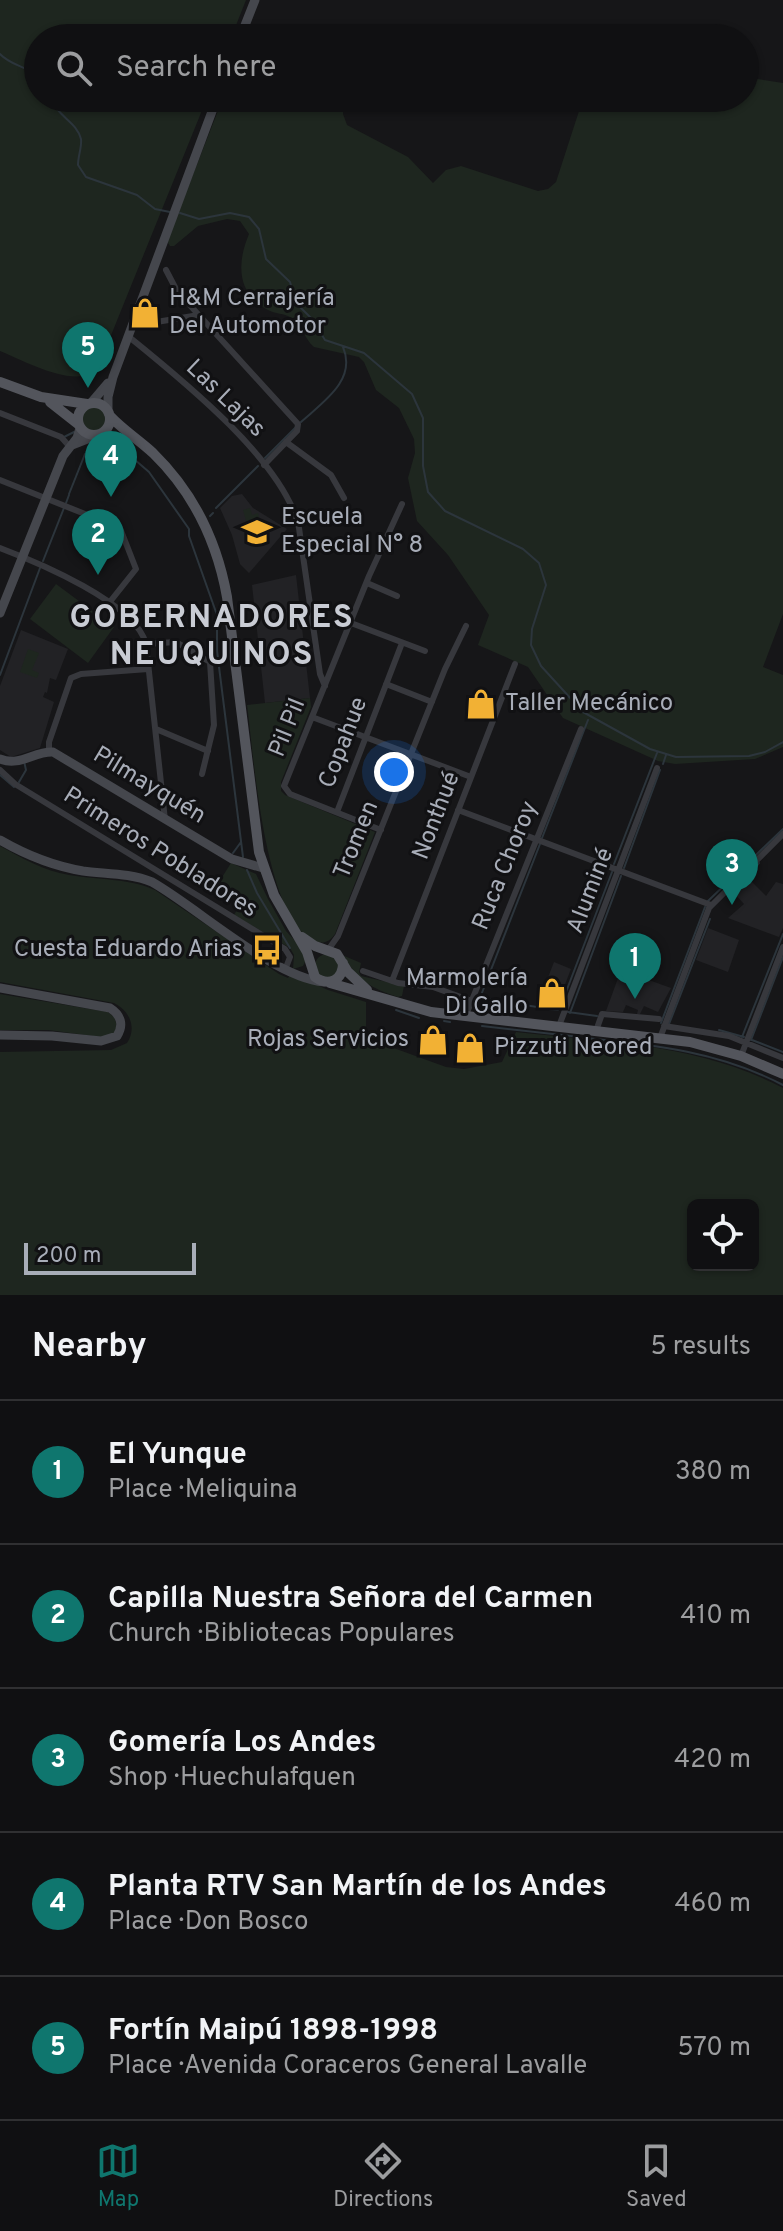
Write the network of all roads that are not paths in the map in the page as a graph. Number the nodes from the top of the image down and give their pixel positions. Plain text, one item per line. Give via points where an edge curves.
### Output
1 (255, 0) edge
2 (246, 24) edge
3 (212, 112) edge
4 (166, 270) dead end
5 (199, 315) junction
6 (129, 331) junction
7 (113, 377) junction
8 (0, 382) edge
9 (41, 397) junction
10 (89, 404) junction
11 (0, 413) edge
12 (109, 414) junction
13 (79, 426) junction
14 (98, 435) junction
15 (286, 442) junction
16 (141, 443) junction
17 (70, 447) junction
18 (264, 465) junction
19 (0, 480) edge
20 (47, 498) junction
21 (344, 498) dead end
22 (402, 504) dead end
23 (0, 548) edge
24 (22, 556) junction
25 (367, 583) junction
26 (4, 593) edge
27 (397, 596) dead end
28 (109, 603) junction
29 (0, 613) edge
30 (351, 623) junction
31 (466, 626) dead end
32 (402, 643) junction
33 (146, 644) junction
34 (425, 651) dead end
35 (515, 664) dead end
36 (148, 669) junction
37 (386, 684) junction
38 (325, 686) junction
39 (432, 702) junction
40 (312, 717) junction
41 (156, 729) junction
42 (581, 729) dead end
43 (365, 737) junction
44 (49, 751) junction
45 (208, 751) junction
46 (411, 754) junction
47 (0, 759) edge
48 (14, 763) junction
49 (657, 768) dead end
50 (3, 773) edge
51 (202, 774) dead end
52 (471, 777) junction
53 (458, 810) junction
54 (337, 812) junction
55 (165, 820) junction
56 (381, 830) junction
57 (783, 834) edge
58 (537, 839) junction
59 (0, 840) edge
60 (263, 868) junction
61 (618, 870) junction
62 (711, 905) junction
63 (291, 925) junction
64 (338, 936) junction
65 (783, 947) edge
66 (326, 950) junction
67 (341, 959) junction
68 (311, 962) junction
69 (288, 971) junction
70 (363, 971) dead end
71 (392, 981) junction
72 (326, 982) junction
73 (0, 988) edge
74 (372, 994) junction
75 (472, 1001) junction
76 (466, 1016) junction
77 (659, 1019) dead end
78 (664, 1026) junction
79 (558, 1027) junction
80 (596, 1031) junction
81 (0, 1035) edge
82 (660, 1038) junction
83 (746, 1043) junction
84 (741, 1056) junction
85 (783, 1058) edge
86 (783, 1074) edge

1 - 2 street
3 - 6 street
4 - 5 street
5 - 6 street
5 - 15 street via 297,423 298,430
6 - 7 street
6 - 18 street, Las Lajas
7 - 10 street
7 - 12 street
8 - 9 main road
9 - 10 main road
9 - 13 main road
10 - 12 main road via 101,405
10 - 13 main road via 78,414
11 - 17 street via 61,437
12 - 14 main road via 108,426
12 - 16 main road
13 - 14 main road via 88,435
13 - 17 street
14 - 16 main road via 121,435
14 - 17 street
15 - 18 street
15 - 21 street via 331,475
16 - 60 main road via 191,499 220,564
17 - 20 street
18 - 38 street, Las Lajas via 297,520
19 - 20 street
20 - 24 street
20 - 28 street via 122,531 136,572
22 - 25 street, Pil Pil
23 - 24 street
24 - 26 street
24 - 28 street
25 - 27 street
25 - 30 street, Pil Pil
26 - 29 street
28 - 33 street via 141,631
30 - 32 street
30 - 38 street, Pil Pil
31 - 39 street, Tromen
32 - 34 street
32 - 37 street, Copahue
33 - 36 street
33 - 45 street via 179,643 210,662 215,720
35 - 52 street, Nonthué
36 - 41 street
36 - 44 street via 71,678
37 - 39 street
37 - 43 street, Copahue
38 - 40 street, Pil Pil
39 - 46 street, Tromen
40 - 43 street
40 - 54 street, Pil Pil via 285,789
41 - 45 street
41 - 55 street
42 - 58 street, Ruca Choroy
43 - 46 street
43 - 54 street, Copahue
44 - 48 street
44 - 55 street, Pilmayquén
45 - 51 street
46 - 52 street
46 - 56 street, Tromen
47 - 48 street
48 - 50 street
49 - 61 street, Aluminé
50 - 69 street, Primeros Pobladores via 285,949
52 - 53 street, Nonthué
53 - 58 street
53 - 71 street, Nonthué
54 - 56 street
55 - 60 street, Pilmayquén via 235,860
56 - 64 street, Tromen
57 - 62 street
58 - 61 street
58 - 75 street, Ruca Choroy
59 - 69 street via 62,866 152,882
60 - 63 main road
61 - 62 street
61 - 79 street, Aluminé
62 - 78 street
63 - 66 main road
63 - 68 main road
64 - 66 street, Tromen
64 - 67 street, Tromen
65 - 83 street
66 - 67 main road
66 - 68 main road via 317,952
67 - 72 main road via 340,976
67 - 74 main road
68 - 69 street via 302,971
68 - 72 main road via 313,974
69 - 72 street
70 - 71 street
71 - 75 street via 433,987
72 - 74 main road
73 - 81 street via 110,1008 121,1025 117,1036 105,1041
74 - 76 main road
75 - 76 street, Ruca Choroy
76 - 79 main road
77 - 80 street via 602,1014
78 - 82 street
78 - 83 street
79 - 80 main road
80 - 82 main road
82 - 84 main road
83 - 84 street
83 - 85 street
84 - 86 main road

